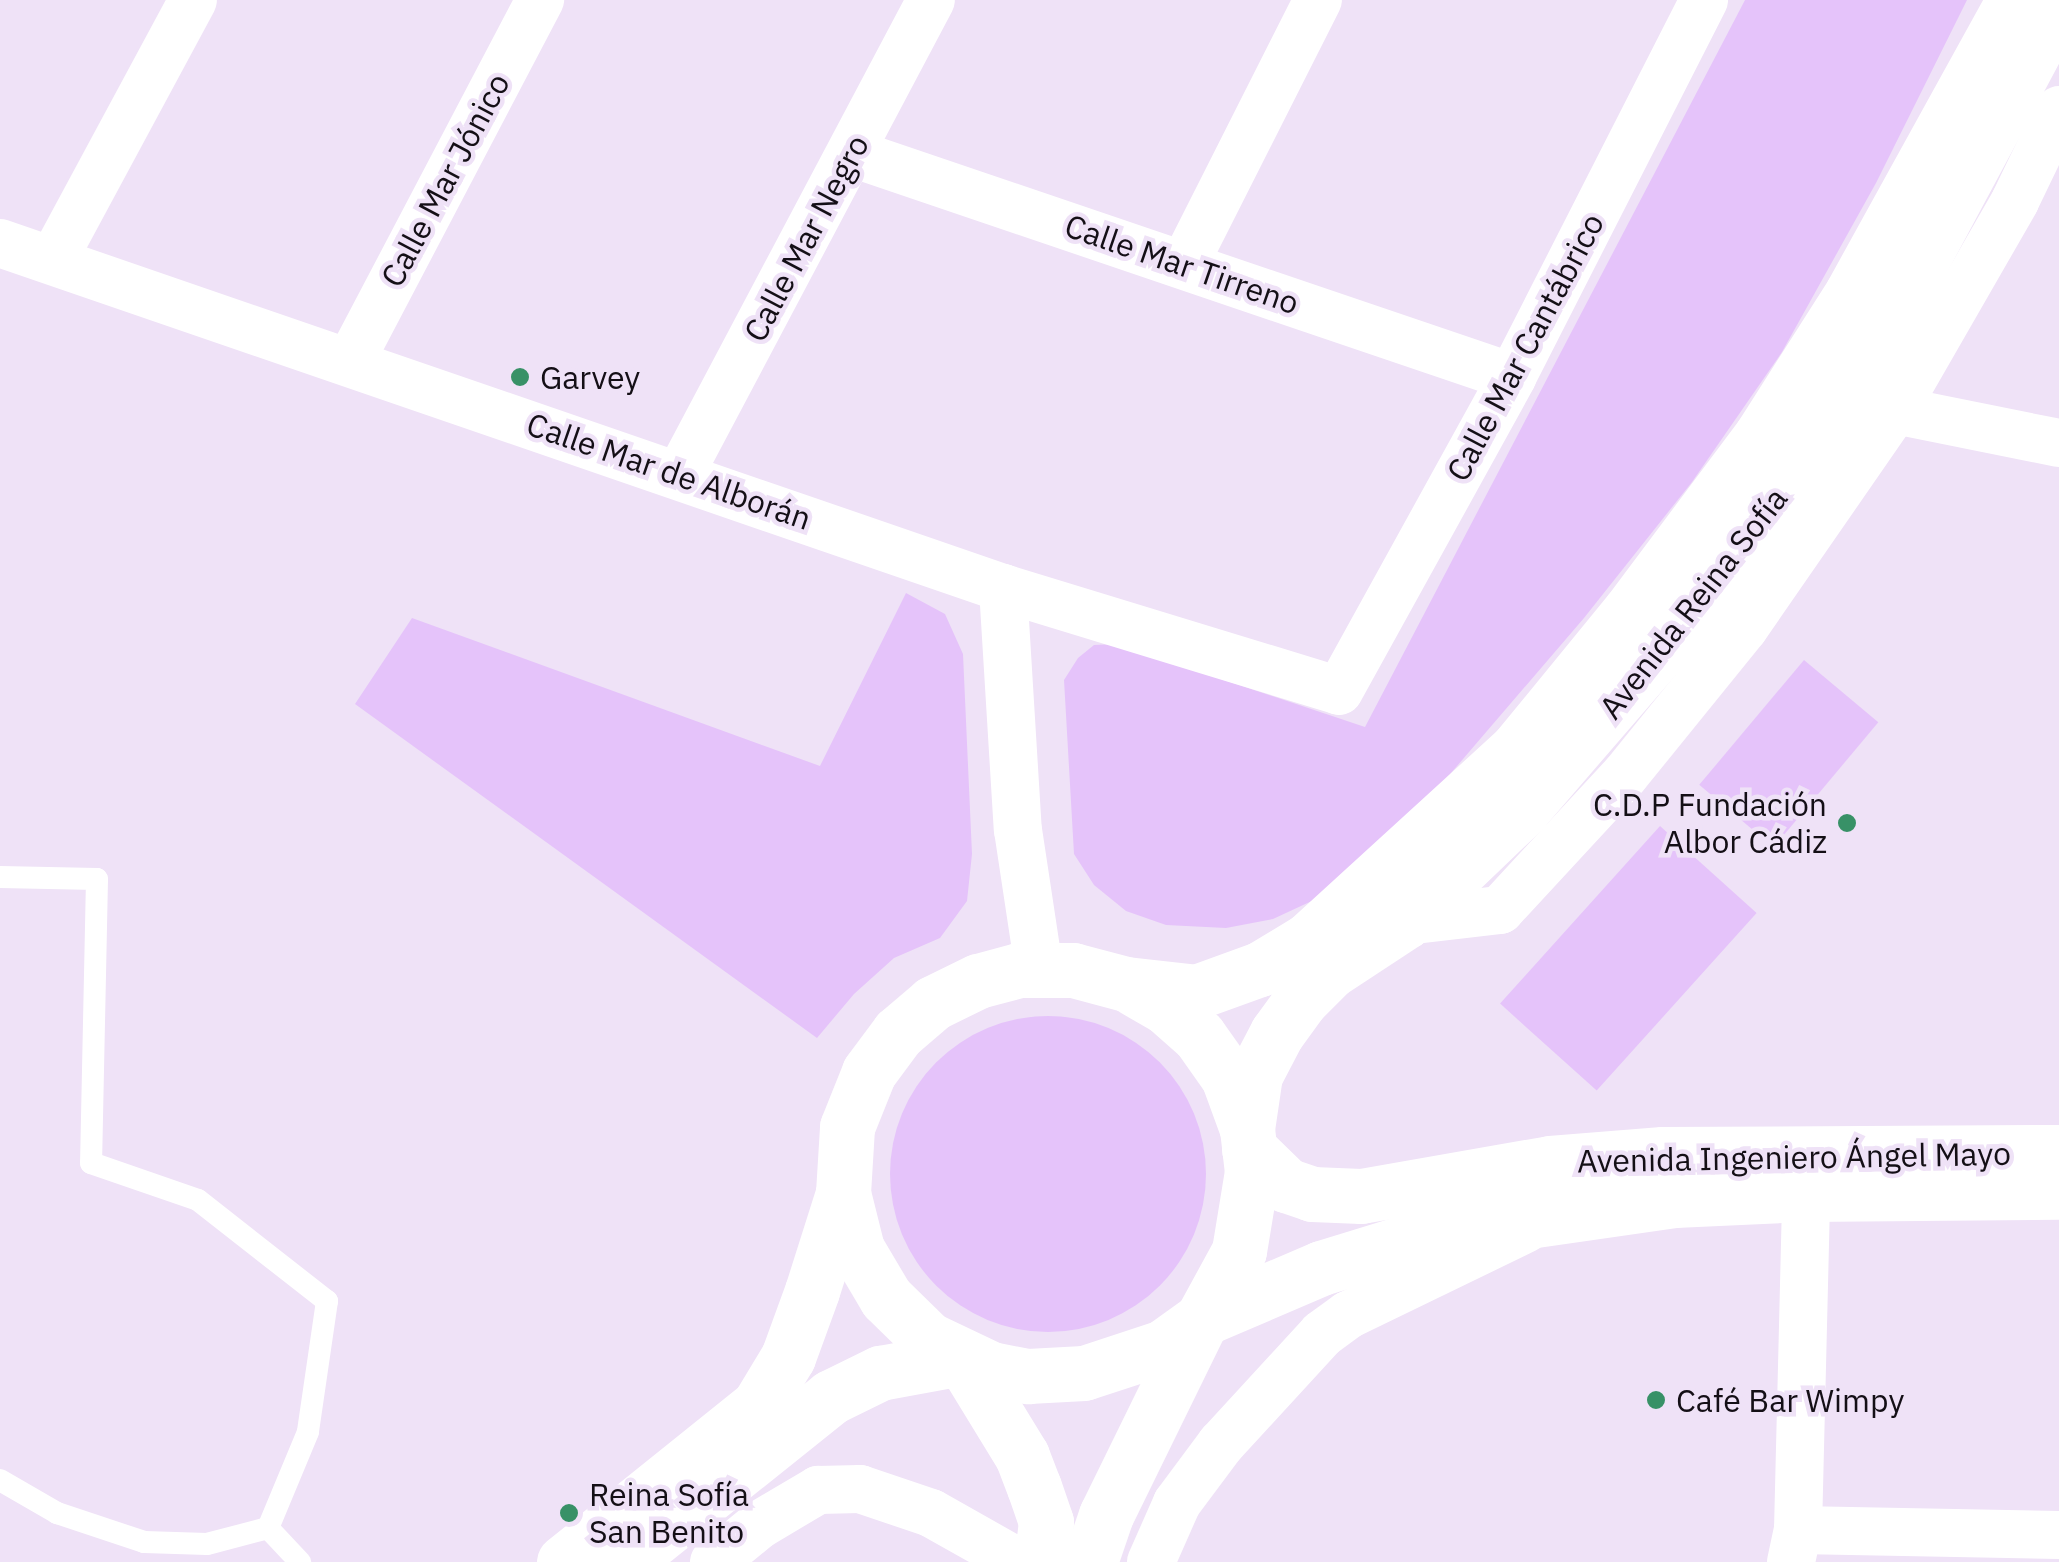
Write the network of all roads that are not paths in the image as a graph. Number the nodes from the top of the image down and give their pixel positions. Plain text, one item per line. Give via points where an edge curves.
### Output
1 (193, 0) edge
2 (540, 0) edge
3 (931, 0) edge
4 (1318, 0) edge
5 (1704, 0) edge
6 (2014, 0) edge
7 (2059, 4) edge
8 (2059, 110) edge
9 (852, 153) junction
10 (0, 243) edge
11 (53, 260) junction
12 (1184, 265) junction
13 (351, 360) junction
14 (1512, 376) junction
15 (1895, 410) junction
16 (2059, 443) edge
17 (680, 474) junction
18 (1003, 588) junction
19 (1339, 692) joint
20 (0, 877) edge
21 (1406, 921) junction
22 (1039, 969) junction
23 (1126, 984) junction
24 (1248, 1138) junction
25 (2059, 1152) edge
26 (2059, 1192) edge
27 (844, 1193) junction
28 (1806, 1194) junction
29 (1548, 1218) junction
30 (1202, 1319) junction
31 (962, 1358) junction
32 (0, 1480) edge
33 (725, 1480) junction
34 (268, 1528) junction
35 (2059, 1534) edge
36 (1794, 1546) edge
37 (722, 1556) edge
38 (300, 1562) edge
39 (564, 1562) edge
40 (625, 1562) edge
41 (1018, 1562) edge
42 (1042, 1562) edge
43 (1090, 1562) edge
44 (1151, 1562) edge

1 - 11 street
2 - 13 street, Calle Mar Jónico
3 - 9 street, Calle Mar Negro
4 - 12 street
5 - 14 street, Calle Mar Cantábrico
6 - 23 main road, Avenida Reina Sofía via 1852,293 1761,436 1518,749 1412,850 1301,944 1260,969 1196,992
7 - 21 main road, Avenida Reina Sofía via 1865,366 1792,478 1694,612 1522,810
8 - 15 street via 2016,200
9 - 12 street, Calle Mar Tirreno
9 - 17 street, Calle Mar Negro
10 - 11 street, Calle Mar de Alborán
11 - 13 street, Calle Mar de Alborán
12 - 14 street, Calle Mar Tirreno
13 - 17 street, Calle Mar de Alborán
14 - 19 street, Calle Mar Cantábrico
15 - 16 street
15 - 21 street via 1744,628 1560,848 1500,910
17 - 18 street, Calle Mar de Alborán
18 - 19 street, Calle Mar de Alborán
18 - 22 street via 1018,830
20 - 34 lane via 97,880 91,1163 198,1200 327,1301 308,1432
21 - 24 main road, Avenida Reina Sofía via 1330,971 1301,1000 1255,1075
22 - 23 main road, Avenida Reina Sofía
22 - 27 main road, Avenida Reina Sofía via 978,981 933,1003 898,1033 868,1072 847,1127
23 - 24 main road, Avenida Reina Sofía via 1199,1036 1228,1077
24 - 25 main road, Avenida Ingeniero Ángel Mayo via 1286,1185 1312,1194 1361,1196 1550,1163 1663,1154
24 - 30 main road, Avenida Reina Sofía via 1252,1172 1239,1252
26 - 28 main road, Avenida Ingeniero Ángel Mayo
27 - 31 main road, Avenida Reina Sofía via 857,1249 886,1298 928,1338
27 - 39 main road, Avenida Reina Sofía via 788,1357 759,1405
28 - 29 main road, Avenida Ingeniero Ángel Mayo via 1674,1200
28 - 36 street
29 - 30 main road, Avenida Ingeniero Ángel Mayo via 1425,1236 1320,1268
29 - 44 street via 1348,1314 1322,1334 1221,1444 1177,1503
30 - 31 main road, Avenida Reina Sofía via 1163,1347 1084,1373 1028,1376
30 - 43 main road via 1106,1515
31 - 33 main road, Avenida Reina Sofía via 880,1373 830,1397
31 - 42 main road via 1028,1472 1046,1522
32 - 34 lane via 56,1512 144,1542 208,1544
33 - 37 street
33 - 40 main road, Avenida Reina Sofía
34 - 38 lane
35 - 36 street
37 - 41 street via 759,1524 818,1490 860,1489 931,1512

